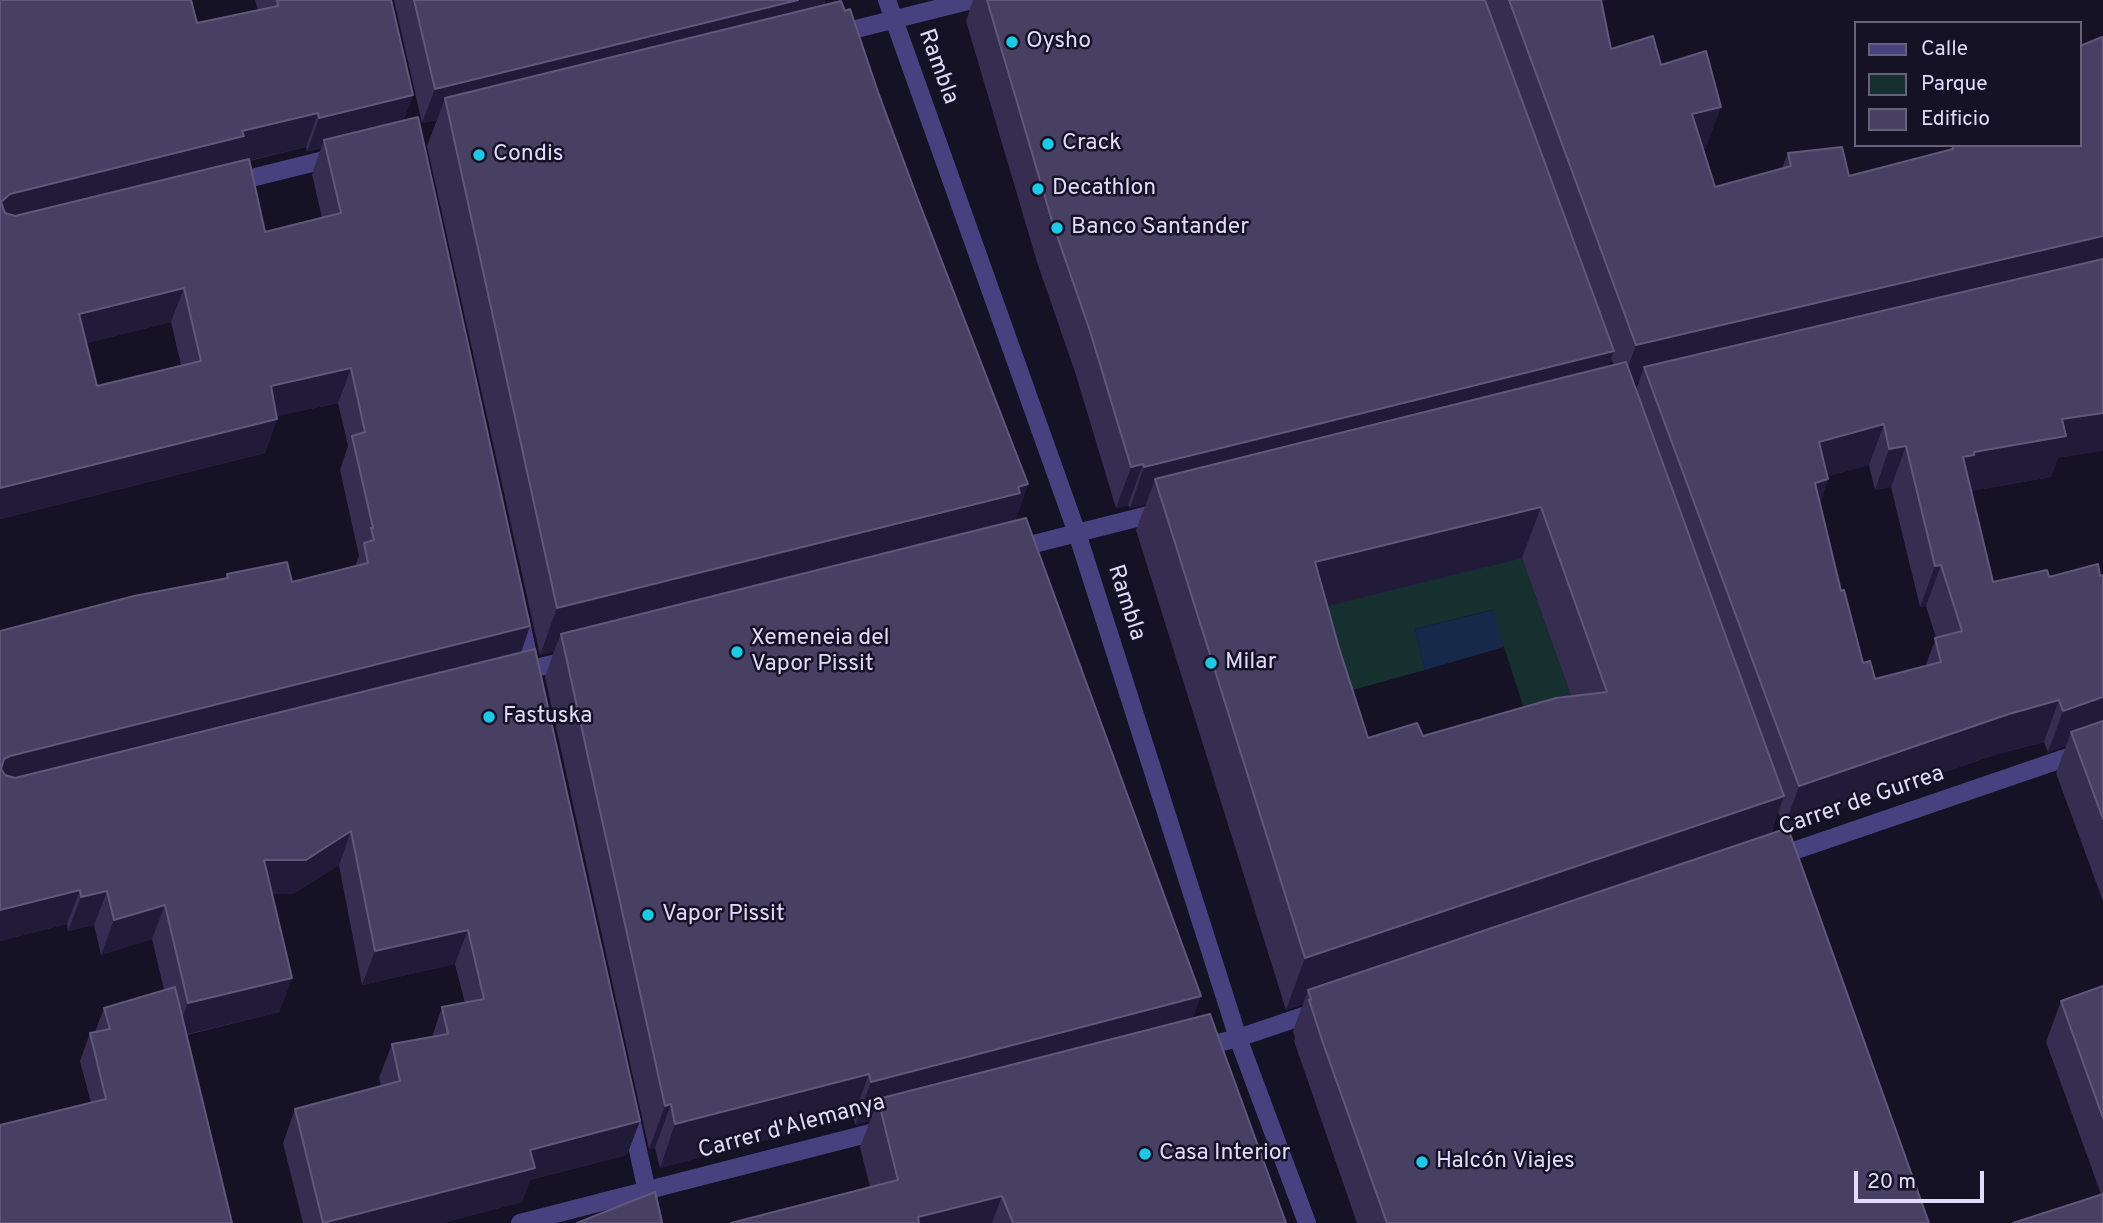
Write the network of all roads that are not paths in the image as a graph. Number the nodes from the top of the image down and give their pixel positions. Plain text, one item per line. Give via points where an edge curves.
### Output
1 (887, 0) edge
2 (972, 0) edge
3 (895, 20) junction
4 (814, 39) edge
5 (361, 151) edge
6 (214, 187) edge
7 (1185, 506) edge
8 (1077, 533) junction
9 (998, 553) edge
10 (516, 601) edge
11 (585, 656) edge
12 (531, 669) junction
13 (505, 676) edge
14 (537, 696) edge
15 (2103, 745) edge
16 (1756, 864) edge
17 (1332, 1006) edge
18 (1238, 1038) junction
19 (1184, 1051) edge
20 (626, 1097) edge
21 (902, 1125) edge
22 (647, 1191) junction
23 (520, 1223) edge
24 (654, 1223) edge
25 (1307, 1223) edge

1 - 3 street, Rambla
2 - 3 street
3 - 4 street
3 - 8 street, Rambla
5 - 6 street
7 - 8 street
8 - 9 street
8 - 18 street, Rambla
10 - 12 street
11 - 12 street
12 - 13 street
12 - 14 street
15 - 16 street, Carrer de Gurrea
17 - 18 street
18 - 19 street
18 - 25 street, Rambla
20 - 22 street
21 - 22 street, Carrer d'Alemanya
22 - 23 street, Carrer d'Alemanya
22 - 24 street

